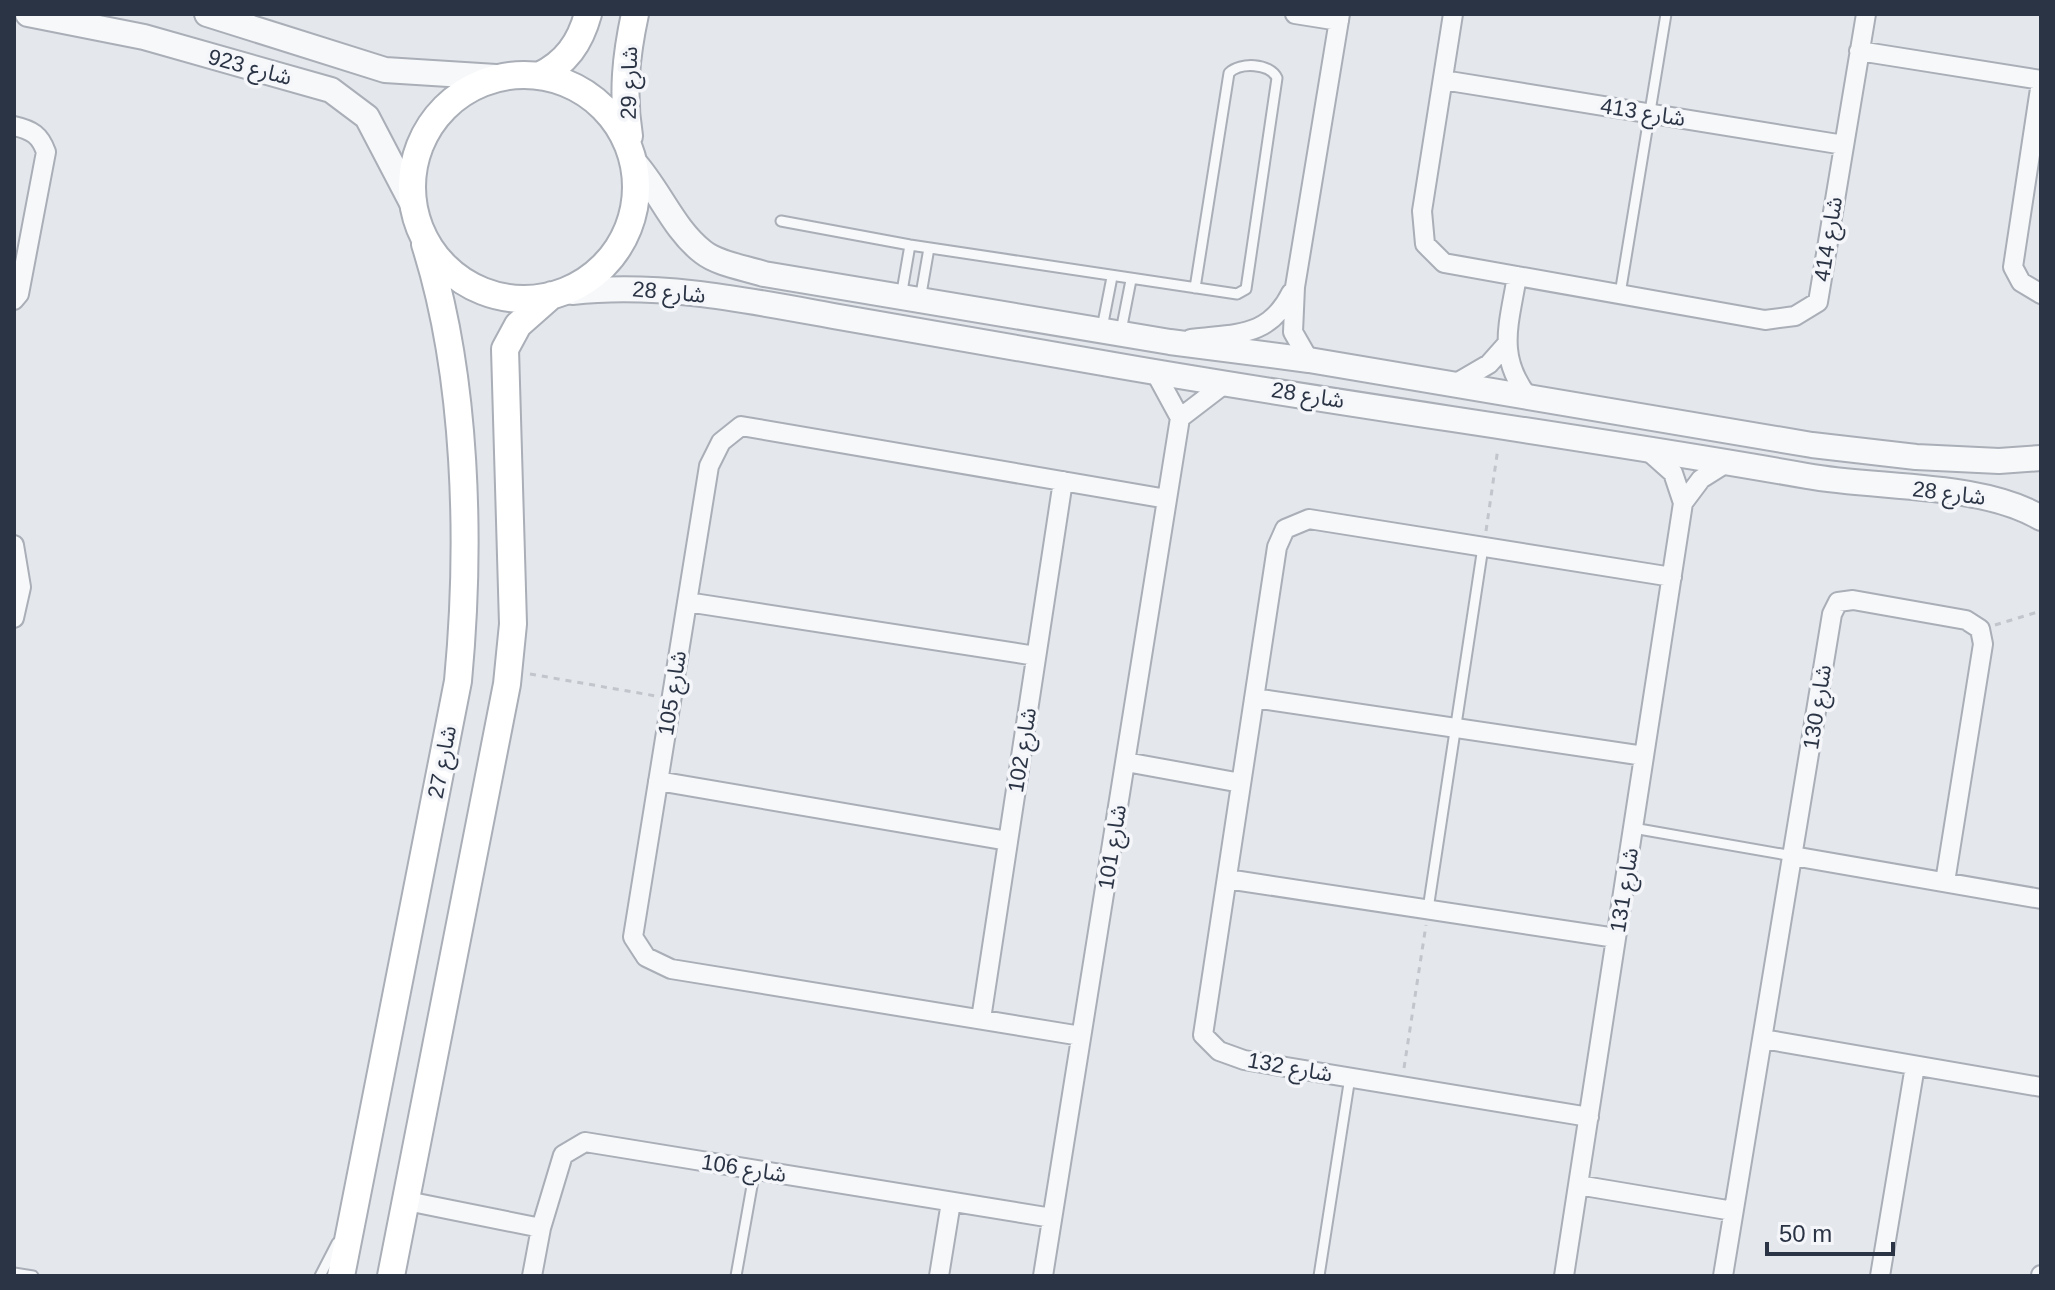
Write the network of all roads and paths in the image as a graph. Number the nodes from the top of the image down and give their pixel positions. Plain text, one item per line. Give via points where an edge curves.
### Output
1 (28, 14) edge
2 (207, 14) edge
3 (588, 14) edge
4 (635, 14) edge
5 (1295, 14) edge
6 (1453, 14) edge
7 (1666, 14) edge
8 (1866, 14) edge
9 (1339, 17) edge
10 (1859, 51) junction
11 (539, 76) junction
12 (496, 77) junction
13 (1443, 80) junction
14 (2041, 81) edge
15 (2039, 111) edge
16 (1650, 113) junction
17 (14, 126) edge
18 (1844, 145) junction
19 (633, 156) junction
20 (413, 205) junction
21 (781, 221) dead end
22 (425, 244) junction
23 (910, 245) junction
24 (929, 248) junction
25 (1517, 276) junction
26 (1112, 277) junction
27 (1131, 280) junction
28 (1295, 287) junction
29 (1195, 288) junction
30 (562, 294) junction
31 (1620, 294) junction
32 (2041, 294) edge
33 (911, 298) junction
34 (14, 300) edge
35 (1111, 332) junction
36 (1170, 342) junction
37 (1505, 346) junction
38 (1309, 360) junction
39 (1155, 372) junction
40 (1227, 382) junction
41 (1453, 385) junction
42 (1529, 398) junction
43 (1180, 418) junction
44 (1502, 426) junction
45 (1646, 449) junction
46 (2041, 458) edge
47 (1728, 462) junction
48 (1063, 481) junction
49 (1167, 499) junction
50 (1683, 503) junction
51 (2041, 518) edge
52 (14, 545) edge
53 (1483, 547) junction
54 (1672, 577) junction
55 (687, 602) junction
56 (2041, 611) edge
57 (14, 618) edge
58 (1980, 629) junction
59 (1036, 656) junction
60 (508, 670) junction
61 (1254, 698) junction
62 (672, 699) junction
63 (1456, 728) junction
64 (1644, 756) junction
65 (1126, 762) junction
66 (658, 781) junction
67 (1241, 783) junction
68 (1633, 828) junction
69 (1008, 841) junction
70 (1793, 856) junction
71 (1227, 879) junction
72 (1945, 882) junction
73 (2041, 899) edge
74 (1428, 909) junction
75 (1616, 938) junction
76 (981, 1019) junction
77 (1081, 1036) junction
78 (1763, 1039) junction
79 (1915, 1066) junction
80 (1350, 1077) junction
81 (1402, 1086) junction
82 (2041, 1087) edge
83 (1589, 1117) junction
84 (755, 1169) junction
85 (1578, 1185) junction
86 (407, 1201) junction
87 (951, 1202) junction
88 (1733, 1211) junction
89 (354, 1212) junction
90 (1052, 1218) junction
91 (541, 1228) junction
92 (14, 1273) edge
93 (33, 1276) edge
94 (320, 1276) edge
95 (341, 1276) edge
96 (391, 1276) edge
97 (532, 1276) edge
98 (736, 1276) edge
99 (939, 1276) edge
100 (1043, 1276) edge
101 (1319, 1276) edge
102 (1564, 1276) edge
103 (1723, 1276) edge
104 (1880, 1276) edge

1 - 20 street, شارع 923 via 144,37 331,90 367,117
2 - 12 street, شارع 923 via 385,70
3 - 11 main road via 570,54
4 - 19 main road, شارع 29 via 625,63 624,106
5 - 9 street
6 - 13 street, شارع 414
7 - 16 lane
8 - 10 street, شارع 414
9 - 28 street
10 - 14 street
10 - 18 street, شارع 414
11 - 12 main road
11 - 19 main road via 579,87 609,114
12 - 20 main road via 459,95 429,124 414,162
13 - 16 street, شارع 413
13 - 25 street, شارع 414 via 1422,211 1425,244 1444,263
14 - 15 street
15 - 32 street via 2013,267 2021,282
16 - 18 street, شارع 413
16 - 31 lane
17 - 34 street via 41,137 46,152
18 - 31 street, شارع 414 via 1818,302 1795,316 1765,320
19 - 30 main road via 638,191 629,231 604,266
19 - 33 street, شارع 28 via 686,236 705,254 764,274
20 - 22 main road
21 - 23 lane
22 - 30 main road via 453,275 489,295 531,299
22 - 89 main road, شارع 27 via 453,355 463,626 458,681
23 - 24 lane
23 - 33 lane
24 - 26 lane
24 - 33 lane
25 - 31 street, شارع 414
25 - 37 street
26 - 27 lane
26 - 35 lane
27 - 29 lane
27 - 35 lane
28 - 36 street via 1283,309 1256,330
28 - 38 street via 1293,332
29 - 29 lane via 1237,294 1246,289 1277,78 1268,68 1242,66 1229,73
30 - 39 street, شارع 28 via 656,289 757,302
30 - 60 main road via 518,325 505,349 513,624
33 - 35 street, شارع 28
35 - 36 street, شارع 28
36 - 38 street, شارع 28
37 - 41 street via 1489,364
37 - 42 street via 1514,379
38 - 41 street, شارع 28
39 - 40 street, شارع 28
39 - 43 street
40 - 43 street
40 - 44 street, شارع 28
41 - 42 street, شارع 28
42 - 46 street, شارع 28 via 1812,445 1916,457
43 - 49 street, شارع 101
44 - 45 street, شارع 28
44 - 53 path
45 - 47 street, شارع 28
45 - 50 street via 1673,473
47 - 50 street via 1701,479
47 - 51 street, شارع 28 via 1990,497
48 - 49 street, شارع 105
48 - 55 street, شارع 105 via 741,426 721,442 709,466
48 - 59 street, شارع 102
49 - 65 street, شارع 101
50 - 54 street, شارع 131
52 - 57 street via 21,587
53 - 54 street, شارع 132
53 - 61 street, شارع 132 via 1309,519 1285,529 1277,547
53 - 63 lane
54 - 64 street, شارع 131
55 - 59 street
55 - 62 street, شارع 105
56 - 58 path
58 - 70 street, شارع 130 via 1966,620 1853,600 1834,606
58 - 72 street via 1983,644
59 - 69 street, شارع 102
60 - 62 path
60 - 86 main road
61 - 63 street
61 - 67 street, شارع 132
62 - 66 street, شارع 105
63 - 64 street
63 - 74 lane
64 - 68 street, شارع 131
65 - 67 street
65 - 77 street, شارع 101
66 - 69 street
66 - 76 street, شارع 105 via 633,937 646,957 671,969
67 - 71 street, شارع 132
68 - 70 lane
68 - 75 street, شارع 131
69 - 76 street, شارع 102
70 - 72 street
70 - 78 street, شارع 130
71 - 74 street
71 - 80 street, شارع 132 via 1203,1035 1219,1051 1244,1060
72 - 73 street
74 - 75 street
74 - 81 path
75 - 83 street, شارع 131
76 - 77 street, شارع 105
77 - 90 street, شارع 101
78 - 79 street
78 - 88 street, شارع 130
79 - 82 street
79 - 104 street
80 - 81 street, شارع 132
80 - 101 lane
81 - 83 street, شارع 132
83 - 85 street, شارع 131
84 - 87 street, شارع 106
84 - 91 street, شارع 106 via 585,1142 563,1155
84 - 98 lane
85 - 88 street
85 - 102 street, شارع 131
86 - 91 street
86 - 96 main road
87 - 90 street, شارع 106
87 - 99 street
88 - 103 street, شارع 130
89 - 94 lane
89 - 95 main road, شارع 27
90 - 100 street, شارع 101
91 - 97 street, شارع 106
92 - 93 lane

